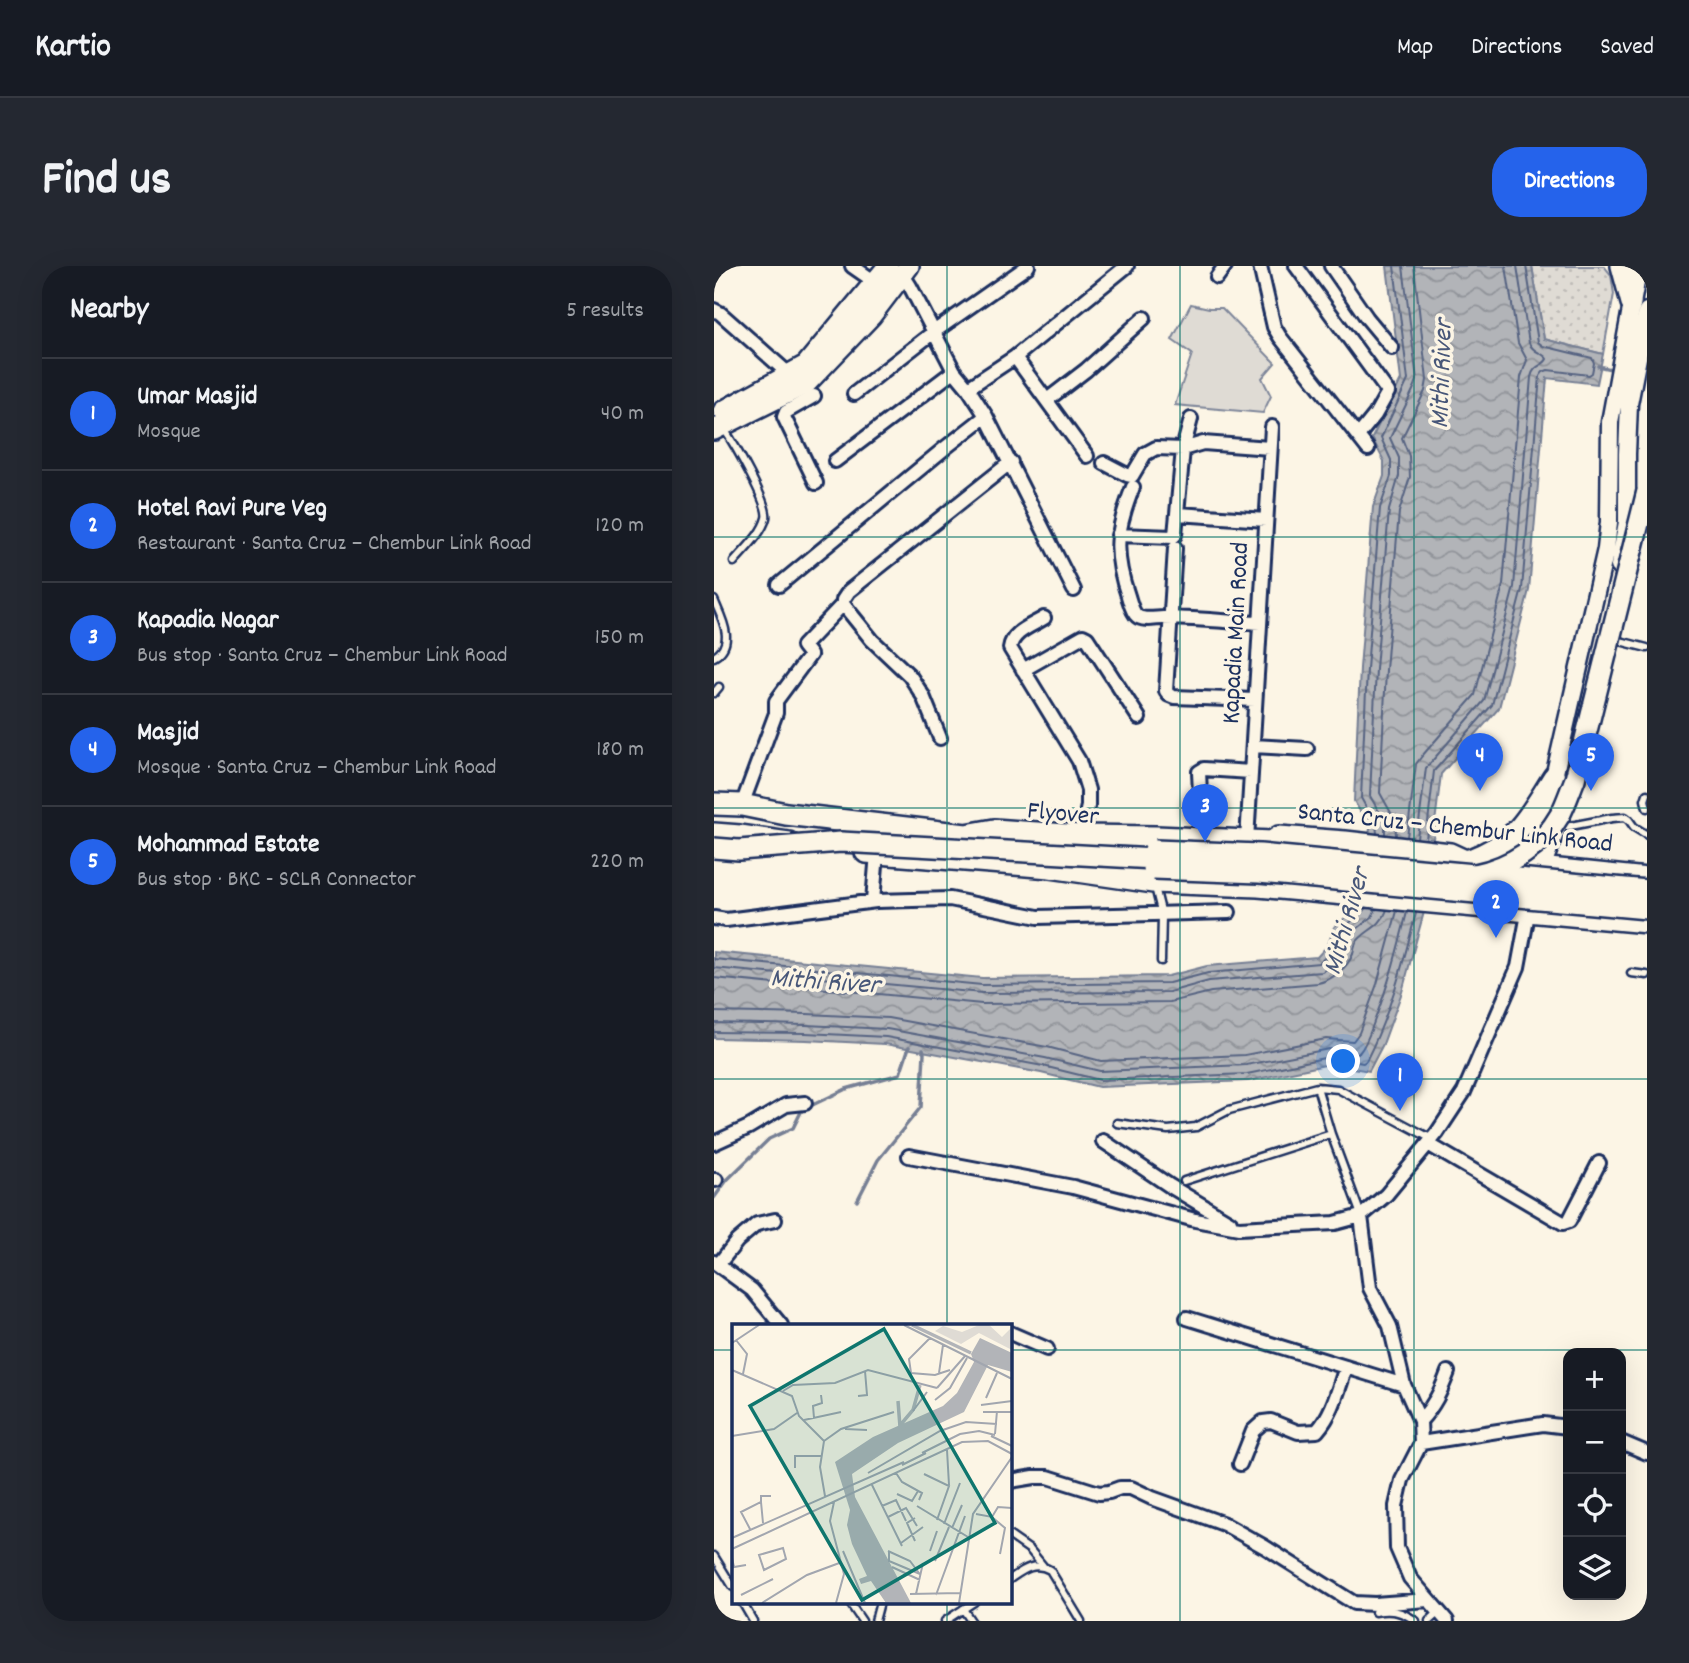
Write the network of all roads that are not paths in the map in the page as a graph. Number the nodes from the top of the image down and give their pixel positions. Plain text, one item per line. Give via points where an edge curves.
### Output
1 (852, 266) edge
2 (1028, 266) edge
3 (1127, 266) edge
4 (1260, 266) edge
5 (1296, 266) edge
6 (1331, 266) edge
7 (1620, 266) edge
8 (1639, 266) edge
9 (894, 272) edge
10 (1639, 307) edge
11 (714, 310) edge
12 (1144, 318) dead end
13 (935, 331) junction
14 (1392, 348) dead end
15 (1015, 357) junction
16 (954, 371) junction
17 (968, 388) junction
18 (793, 390) junction
19 (855, 394) dead end
20 (814, 396) dead end
21 (1048, 400) junction
22 (986, 416) junction
23 (1191, 419) dead end
24 (717, 422) edge
25 (1272, 428) dead end
26 (1358, 436) junction
27 (1270, 448) junction
28 (1183, 449) junction
29 (1368, 450) dead end
30 (1087, 456) dead end
31 (835, 461) dead end
32 (1011, 462) junction
33 (1104, 463) dead end
34 (816, 483) dead end
35 (1133, 487) dead end
36 (1647, 491) edge
37 (1178, 514) junction
38 (1266, 520) junction
39 (1627, 522) junction
40 (1647, 527) edge
41 (1118, 535) junction
42 (1175, 548) dead end
43 (734, 562) dead end
44 (779, 585) dead end
45 (1074, 590) dead end
46 (714, 600) edge
47 (843, 604) junction
48 (1044, 618) dead end
49 (1171, 618) junction
50 (1260, 623) junction
51 (1603, 637) junction
52 (1647, 648) edge
53 (714, 657) edge
54 (1023, 670) junction
55 (1581, 696) junction
56 (1255, 700) junction
57 (1139, 718) dead end
58 (940, 738) dead end
59 (1253, 746) junction
60 (1307, 749) dead end
61 (1251, 772) junction
62 (1554, 777) junction
63 (1647, 794) edge
64 (714, 804) edge
65 (1647, 808) edge
66 (1201, 813) dead end
67 (714, 818) edge
68 (741, 820) junction
69 (1558, 829) junction
70 (714, 834) edge
71 (966, 835) junction
72 (1647, 835) edge
73 (1081, 836) junction
74 (1247, 840) junction
75 (1272, 842) junction
76 (714, 848) edge
77 (843, 850) junction
78 (877, 853) junction
79 (714, 855) edge
80 (1458, 859) junction
81 (1154, 867) junction
82 (1534, 867) junction
83 (1647, 879) edge
84 (1270, 887) junction
85 (1647, 891) edge
86 (873, 901) junction
87 (1647, 908) edge
88 (1229, 912) dead end
89 (1528, 914) junction
90 (1162, 915) junction
91 (714, 918) edge
92 (1647, 922) edge
93 (1161, 961) dead end
94 (1631, 973) dead end
95 (1647, 975) edge
96 (1317, 1087) junction
97 (805, 1103) dead end
98 (1117, 1123) dead end
99 (1331, 1134) junction
100 (1103, 1141) dead end
101 (1430, 1142) junction
102 (714, 1143) edge
103 (909, 1156) dead end
104 (1599, 1163) dead end
105 (1184, 1181) dead end
106 (1361, 1216) junction
107 (775, 1220) dead end
108 (1239, 1228) junction
109 (716, 1263) edge
110 (1187, 1318) dead end
111 (780, 1324) edge
112 (1012, 1334) edge
113 (1047, 1349) dead end
114 (1346, 1367) junction
115 (1448, 1373) dead end
116 (1404, 1385) junction
117 (1420, 1421) junction
118 (1563, 1426) edge
119 (1421, 1443) junction
120 (1626, 1444) edge
121 (1647, 1453) edge
122 (1240, 1464) dead end
123 (1012, 1480) edge
124 (1012, 1537) edge
125 (714, 1556) edge
126 (1042, 1566) junction
127 (1012, 1578) edge
128 (732, 1585) edge
129 (1428, 1600) junction
130 (743, 1604) edge
131 (850, 1604) edge
132 (879, 1604) edge
133 (971, 1604) edge
134 (963, 1609) junction
135 (1375, 1612) dead end
136 (1439, 1618) edge
137 (753, 1621) edge
138 (862, 1621) edge
139 (875, 1621) edge
140 (945, 1621) edge
141 (971, 1621) edge
142 (1081, 1621) edge
143 (1416, 1621) edge

1 - 9 street
2 - 13 street
3 - 15 street
4 - 26 street via 1274,327
5 - 26 street via 1388,392
6 - 14 street
7 - 10 main road
8 - 10 main road
9 - 13 street via 910,285
9 - 18 main road via 806,365
9 - 18 main road via 871,316 806,384
10 - 39 main road via 1639,358 1629,404
10 - 55 main road via 1612,402 1609,522
11 - 18 street
12 - 21 street
13 - 16 street
13 - 19 street
15 - 17 street
15 - 21 street
16 - 17 street
16 - 31 street
17 - 22 street
18 - 20 street
18 - 24 main road
18 - 34 street via 784,420
21 - 30 street
22 - 32 street
22 - 44 street
23 - 28 street
24 - 43 lane via 732,441 767,515
25 - 27 street, Kapadia Main Road
26 - 29 street
27 - 28 street via 1203,443
27 - 38 street, Kapadia Main Road
28 - 33 street via 1150,450 1132,476
28 - 37 street
32 - 45 street
32 - 47 street via 849,591
35 - 41 street
36 - 76 main road, bridge via 1575,779 1550,829 1532,848 1498,868 1433,879 1259,863 841,842
37 - 38 street
37 - 41 street via 1177,532 1172,537
38 - 50 street, Kapadia Main Road
39 - 40 main road
39 - 51 main road
41 - 49 street via 1120,573 1133,610 1142,618
42 - 49 street
46 - 53 lane via 726,630 726,642
47 - 58 street via 910,676
47 - 68 street via 803,646 810,655 776,701
48 - 54 street via 1011,640 1010,648
49 - 50 street
49 - 56 street via 1169,695
50 - 56 street, Kapadia Main Road
51 - 52 lane
51 - 55 main road
54 - 57 street via 1083,636
54 - 73 street via 1079,761 1088,790
55 - 62 main road
55 - 69 main road
56 - 59 street, Kapadia Main Road
59 - 60 street
59 - 61 street, Kapadia Main Road
61 - 66 street via 1199,772
61 - 74 street, Kapadia Main Road
62 - 80 highway via 1507,842 1485,854
62 - 82 main road
63 - 65 lane
64 - 68 highway, Santa Cruz – Chembur Link Road
67 - 68 highway
68 - 70 highway
68 - 71 highway, Santa Cruz – Chembur Link Road via 786,814
68 - 77 highway
69 - 72 lane via 1625,817
69 - 82 main road
71 - 73 highway, Santa Cruz – Chembur Link Road via 994,830
71 - 81 highway, Flyover
73 - 74 highway, Santa Cruz – Chembur Link Road
74 - 75 highway, Santa Cruz – Chembur Link Road
75 - 80 highway, Santa Cruz – Chembur Link Road via 1279,837
75 - 84 highway
77 - 78 highway
77 - 79 highway
78 - 81 highway, Flyover via 1050,867
78 - 86 street
80 - 82 highway, Santa Cruz – Chembur Link Road
81 - 84 highway
81 - 85 highway, bridge via 1260,855
81 - 87 highway, bridge via 1259,872
81 - 90 lane
82 - 83 highway, Santa Cruz – Chembur Link Road
82 - 89 main road
84 - 89 highway
86 - 90 street via 950,900 1038,917
86 - 91 street via 740,919
88 - 90 street
89 - 92 highway
89 - 101 street via 1518,967 1479,1062
90 - 93 lane
94 - 95 lane
96 - 98 lane via 1229,1110 1196,1127 1168,1130
96 - 99 lane
96 - 101 lane via 1338,1089
97 - 102 street via 786,1105
99 - 105 lane
99 - 106 lane
100 - 108 street
101 - 104 street via 1563,1223 1569,1222
101 - 106 street via 1386,1195
103 - 108 street via 1073,1187
106 - 108 street via 1335,1223
106 - 116 street via 1370,1288 1390,1326
107 - 109 street via 757,1224
109 - 111 street via 752,1290
110 - 114 street
112 - 113 street
114 - 116 street
114 - 122 street via 1333,1409 1317,1431 1298,1432 1263,1422 1253,1431
115 - 117 street via 1432,1409
116 - 117 street
117 - 119 street
118 - 119 street via 1543,1424
119 - 129 street via 1402,1480 1396,1506 1397,1548 1410,1578
120 - 121 street
123 - 129 street via 1048,1478 1099,1493 1131,1488 1224,1524 1354,1603
124 - 126 lane
125 - 128 lane
126 - 127 lane via 1028,1567
126 - 142 lane
129 - 136 street
130 - 137 lane
131 - 138 lane
132 - 139 lane
133 - 134 lane
134 - 140 lane
134 - 141 lane
135 - 143 lane via 1390,1609

